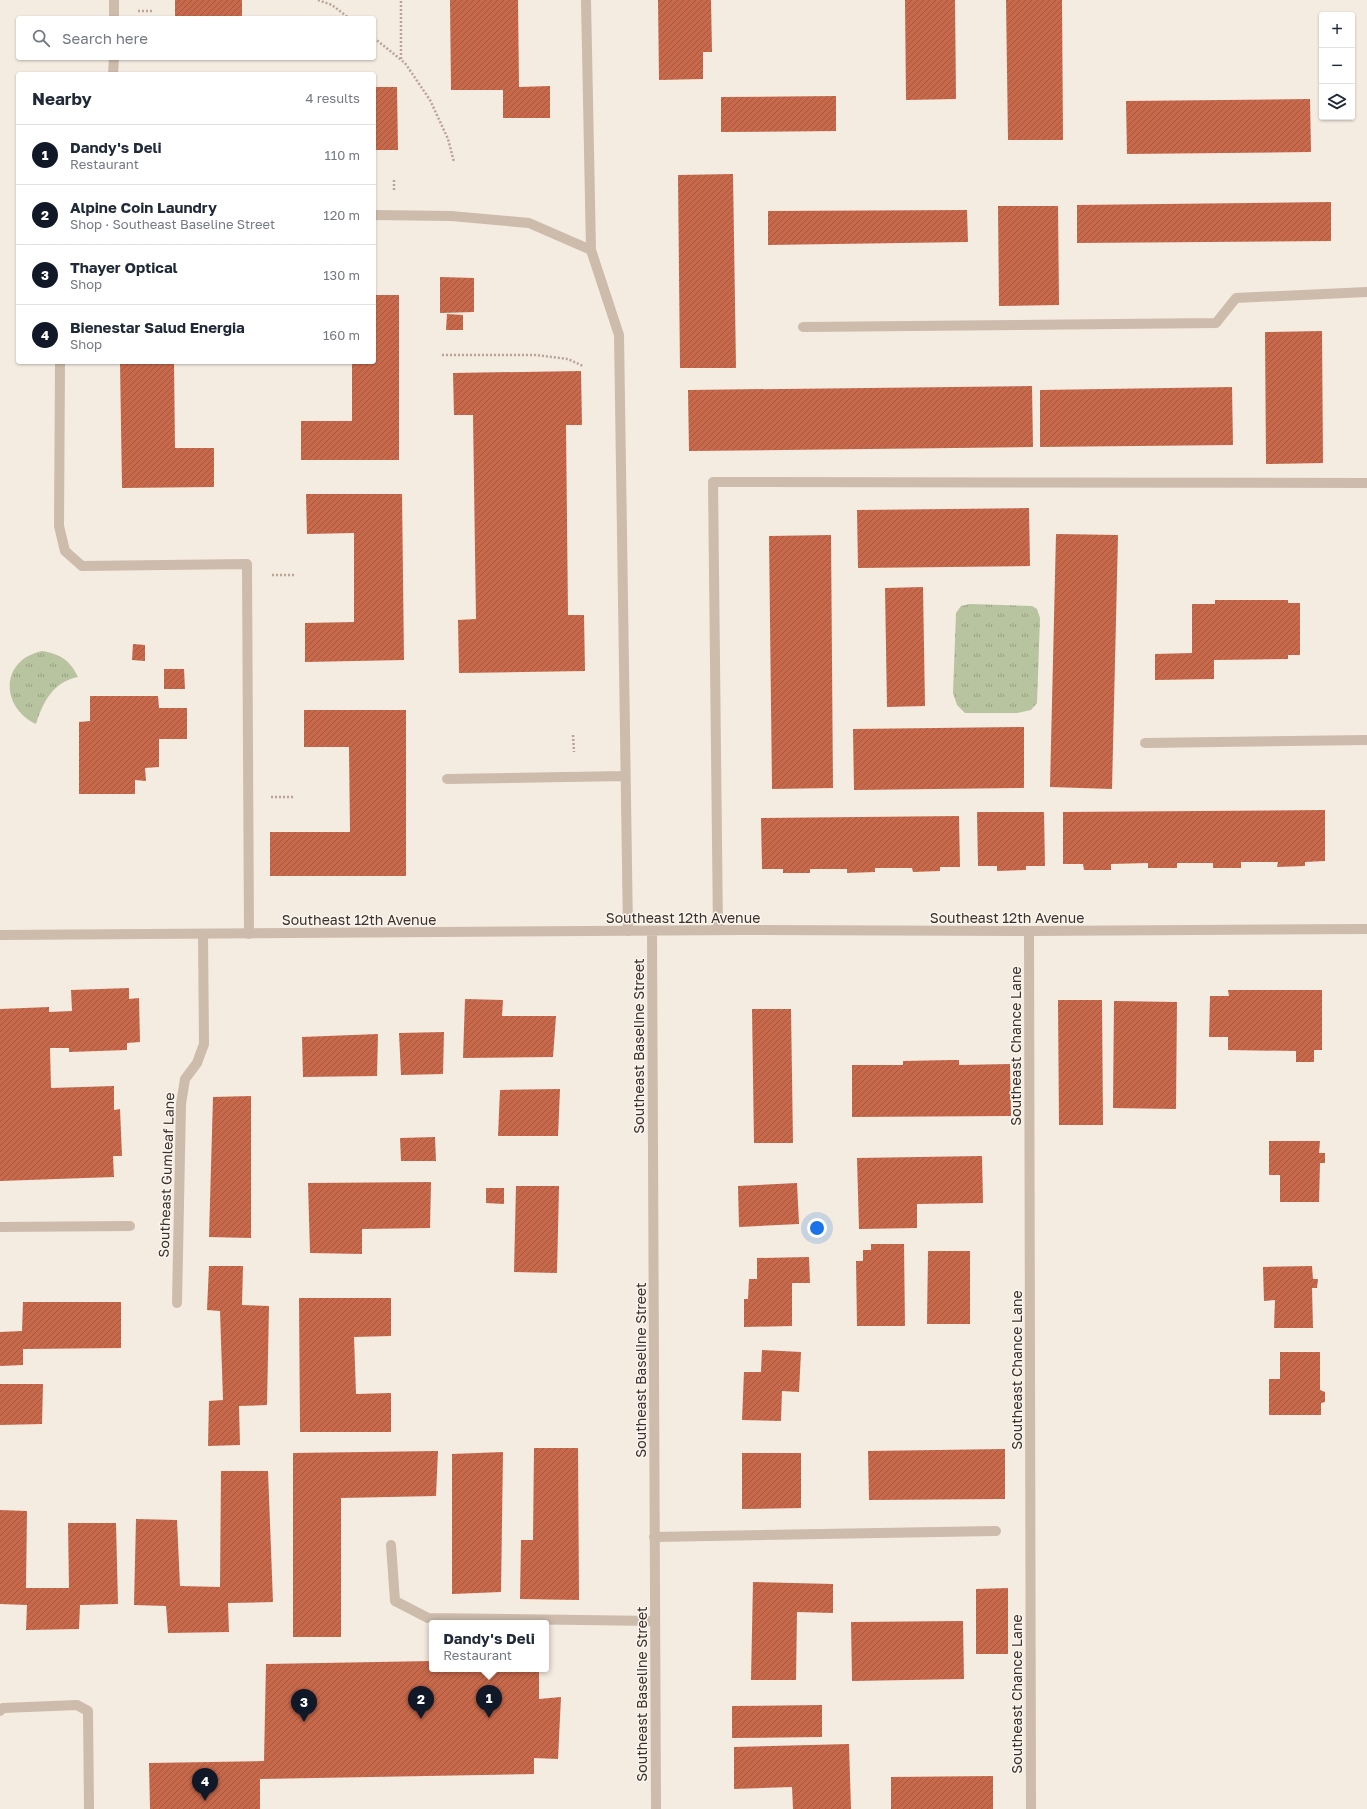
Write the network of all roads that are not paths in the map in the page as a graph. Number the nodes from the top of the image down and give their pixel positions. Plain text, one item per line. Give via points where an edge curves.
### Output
1 (114, 0) edge
2 (586, 0) edge
3 (114, 16) edge
4 (114, 60) edge
5 (113, 72) edge
6 (376, 215) edge
7 (591, 250) junction
8 (1367, 292) edge
9 (803, 326) dead end
10 (60, 364) edge
11 (1367, 483) edge
12 (1367, 740) edge
13 (1144, 743) dead end
14 (625, 776) junction
15 (447, 779) dead end
16 (1367, 929) edge
17 (718, 930) junction
18 (628, 931) junction
19 (652, 931) junction
20 (1029, 931) junction
21 (203, 934) junction
22 (249, 934) junction
23 (0, 935) edge
24 (130, 1226) dead end
25 (0, 1227) edge
26 (177, 1303) dead end
27 (996, 1531) dead end
28 (654, 1537) junction
29 (392, 1545) dead end
30 (655, 1621) junction
31 (0, 1711) edge
32 (89, 1809) edge
33 (656, 1809) edge
34 (1031, 1809) edge

1 - 3 street
2 - 7 street
4 - 5 street
6 - 7 street via 452,216 529,223
7 - 14 street via 619,335
8 - 9 street via 1236,298 1216,323
10 - 22 street via 59,526 65,550 82,566 247,564
11 - 17 street via 713,482
12 - 13 street
14 - 15 street
14 - 18 street
16 - 20 street, Southeast 12th Avenue
17 - 19 street, Southeast 12th Avenue
17 - 20 street, Southeast 12th Avenue
18 - 19 street, Southeast 12th Avenue
18 - 22 street, Southeast 12th Avenue
19 - 28 street, Southeast Baseline Street
20 - 34 street, Southeast Chance Lane
21 - 22 street, Southeast 12th Avenue
21 - 23 street, Southeast 12th Avenue
21 - 26 street, Southeast Gumleaf Lane via 204,1044 197,1063 184,1079 181,1104
24 - 25 street
27 - 28 street
28 - 30 street, Southeast Baseline Street
29 - 30 street via 395,1601 428,1618
30 - 33 street, Southeast Baseline Street
31 - 32 street via 2,1708 77,1705 88,1711

